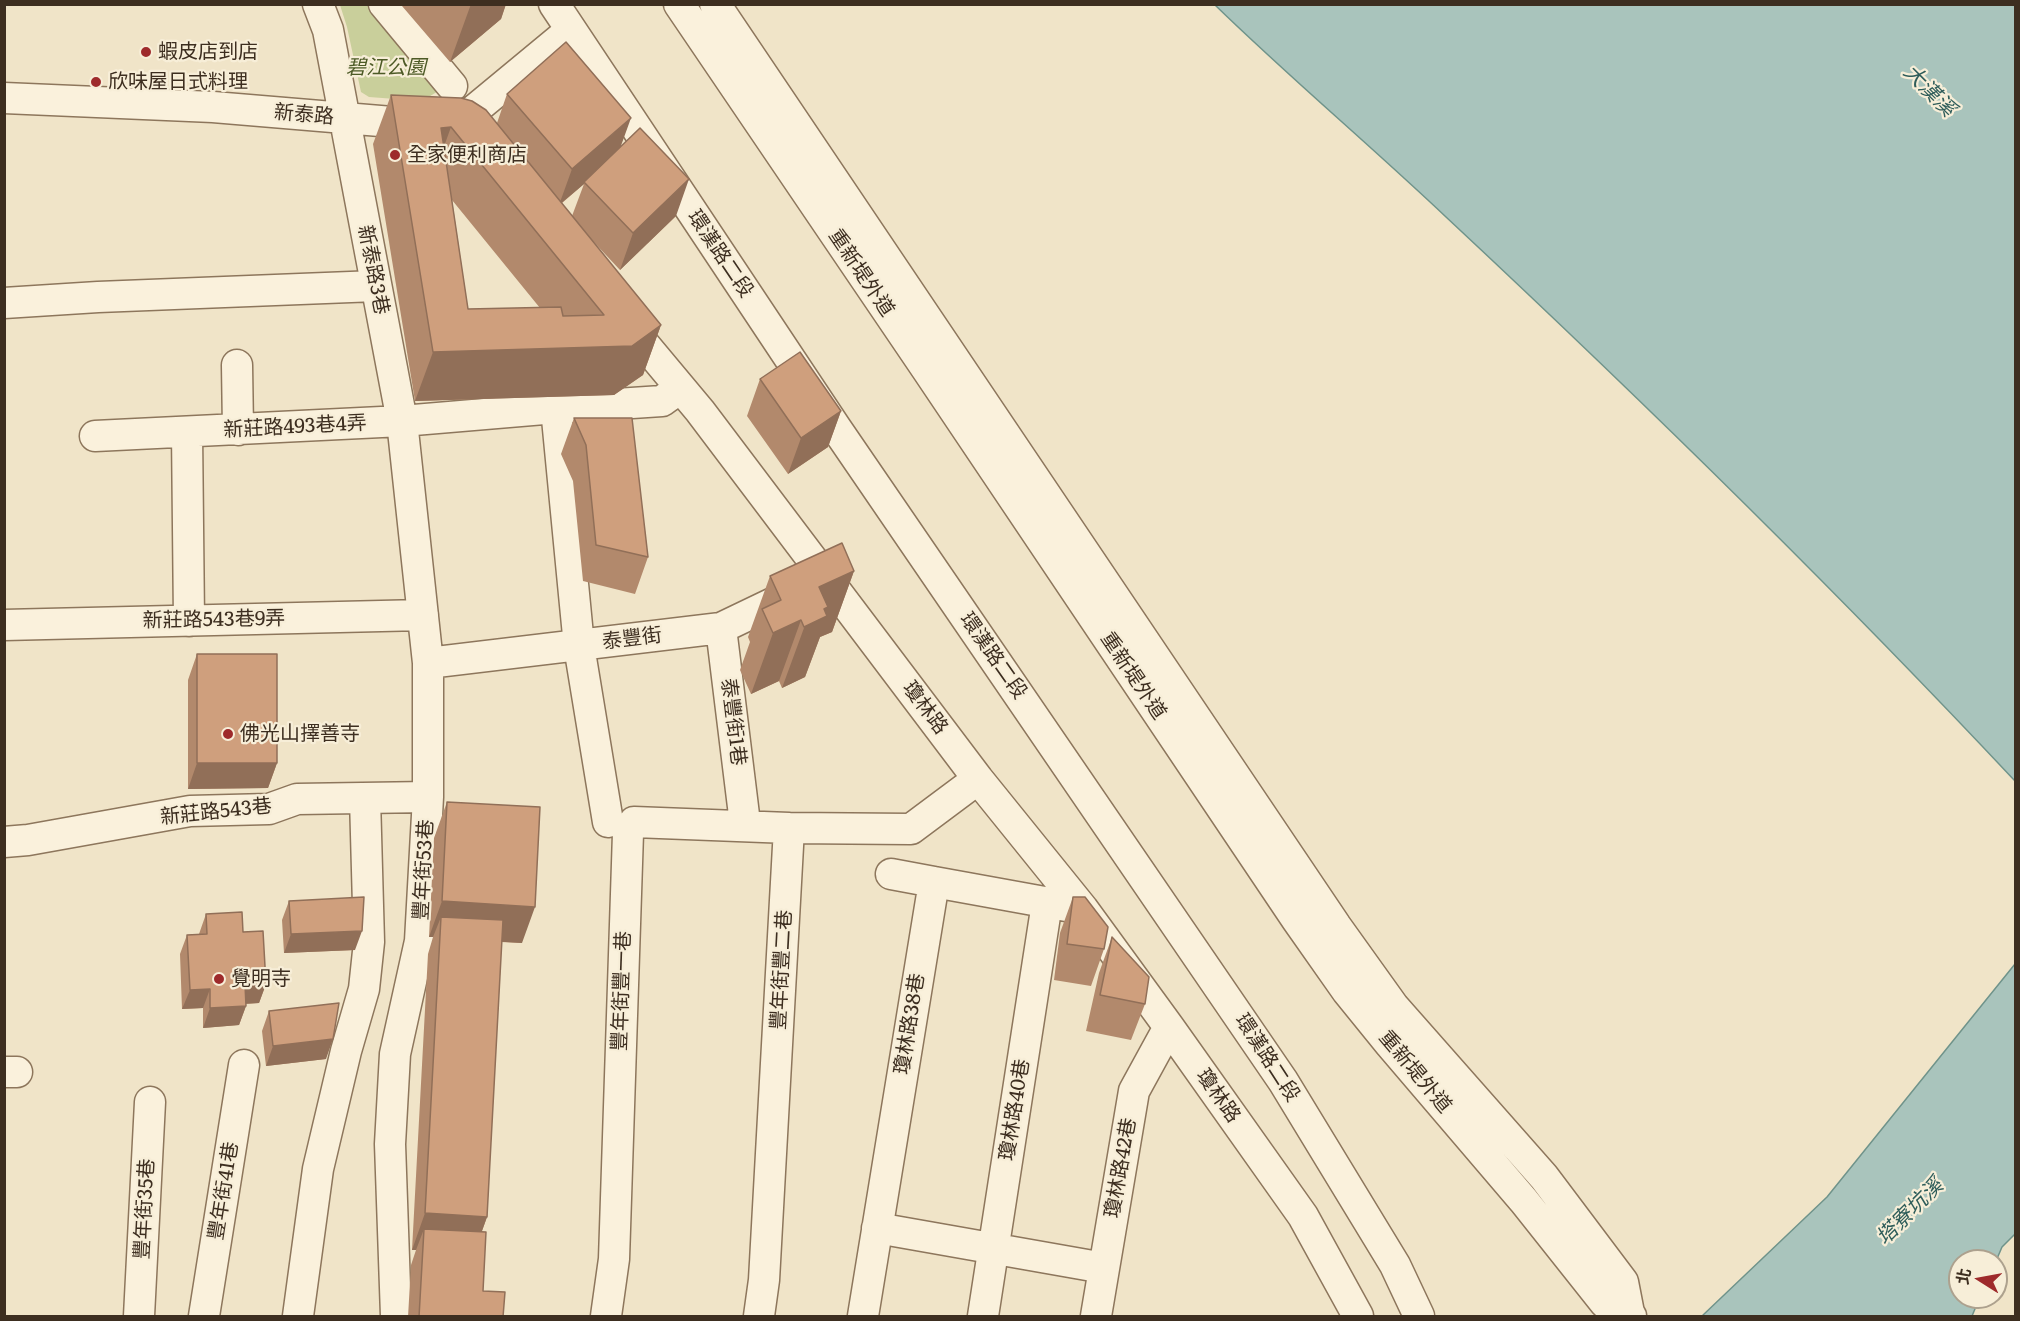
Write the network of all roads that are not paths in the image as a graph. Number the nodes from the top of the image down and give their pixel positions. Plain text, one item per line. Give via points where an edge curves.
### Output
1 (318, 4) edge
2 (384, 4) edge
3 (554, 4) edge
4 (679, 4) edge
5 (715, 4) edge
6 (571, 30) junction
7 (452, 86) dead end
8 (4, 98) edge
9 (345, 118) junction
10 (376, 286) junction
11 (604, 296) edge
12 (4, 303) edge
13 (237, 365) dead end
14 (680, 388) junction
15 (556, 408) junction
16 (402, 421) junction
17 (238, 430) junction
18 (188, 432) junction
19 (95, 436) dead end
20 (826, 578) junction
21 (423, 615) junction
22 (189, 621) junction
23 (4, 625) edge
24 (721, 628) junction
25 (579, 646) junction
26 (428, 663) junction
27 (978, 779) junction
28 (428, 797) junction
29 (366, 798) junction
30 (744, 815) dead end
31 (608, 822) dead end
32 (789, 828) junction
33 (4, 842) edge
34 (891, 874) dead end
35 (934, 882) junction
36 (1047, 903) junction
37 (1083, 909) junction
38 (1169, 1027) junction
39 (244, 1065) dead end
40 (150, 1102) dead end
41 (877, 1228) junction
42 (993, 1248) junction
43 (1104, 1268) junction
44 (1630, 1315) edge
45 (139, 1317) edge
46 (204, 1317) edge
47 (298, 1317) edge
48 (396, 1317) edge
49 (606, 1317) edge
50 (759, 1317) edge
51 (863, 1317) edge
52 (983, 1317) edge
53 (1096, 1317) edge
54 (1358, 1317) edge
55 (1419, 1317) edge

1 - 9 street, 新泰路3巷 via 328,30
2 - 7 street
3 - 6 street, 環漢路二段
4 - 44 street, 重新堤外道 via 1347,991 1605,1303
5 - 44 street, 重新堤外道 via 1336,926 1394,1007 1544,1177 1623,1282
6 - 9 street, 新泰路 via 468,130
6 - 55 street, 環漢路二段 via 836,428 1283,1081 1395,1265
8 - 9 street, 新泰路 via 213,107
9 - 10 street, 新泰路3巷
10 - 12 street
10 - 16 street, 新泰路3巷
11 - 14 street, 瓊林路
13 - 17 street
14 - 15 street, 新莊路493巷4弄 via 662,401
14 - 20 street, 瓊林路
15 - 16 street, 新莊路493巷4弄
15 - 25 street
16 - 17 street, 新莊路493巷4弄
16 - 21 street, 豐年街53巷
17 - 18 street, 新莊路493巷4弄
18 - 19 street, 新莊路493巷4弄
18 - 22 street
20 - 24 street, 泰豐街
20 - 27 street, 瓊林路
21 - 22 street, 新莊路543巷9弄
21 - 26 street, 豐年街53巷
22 - 23 street, 新莊路543巷9弄
24 - 25 street, 泰豐街
24 - 30 street, 泰豐街1巷
25 - 26 street, 泰豐街
25 - 31 street
26 - 28 street, 豐年街53巷
27 - 32 street via 911,829
27 - 37 street, 瓊林路
28 - 29 street, 新莊路543巷
28 - 48 street, 豐年街53巷 via 420,941 395,1054 390,1144
29 - 33 street, 新莊路543巷 via 297,799 268,809 190,811
29 - 47 street via 369,942 364,989 318,1169
32 - 49 street, 豐年街豐一巷 via 634,822 628,833 614,1258
32 - 50 street, 豐年街豐二巷
34 - 35 street
35 - 36 street
35 - 41 street, 瓊林路38巷
36 - 37 street
36 - 42 street, 瓊林路40巷
37 - 38 street, 瓊林路
38 - 43 street, 瓊林路42巷 via 1134,1091
38 - 54 street, 瓊林路 via 1303,1216
39 - 46 street, 豐年街41巷
40 - 45 street, 豐年街35巷
41 - 42 street
41 - 51 street, 瓊林路38巷
42 - 43 street
42 - 52 street, 瓊林路40巷
43 - 53 street, 瓊林路42巷

